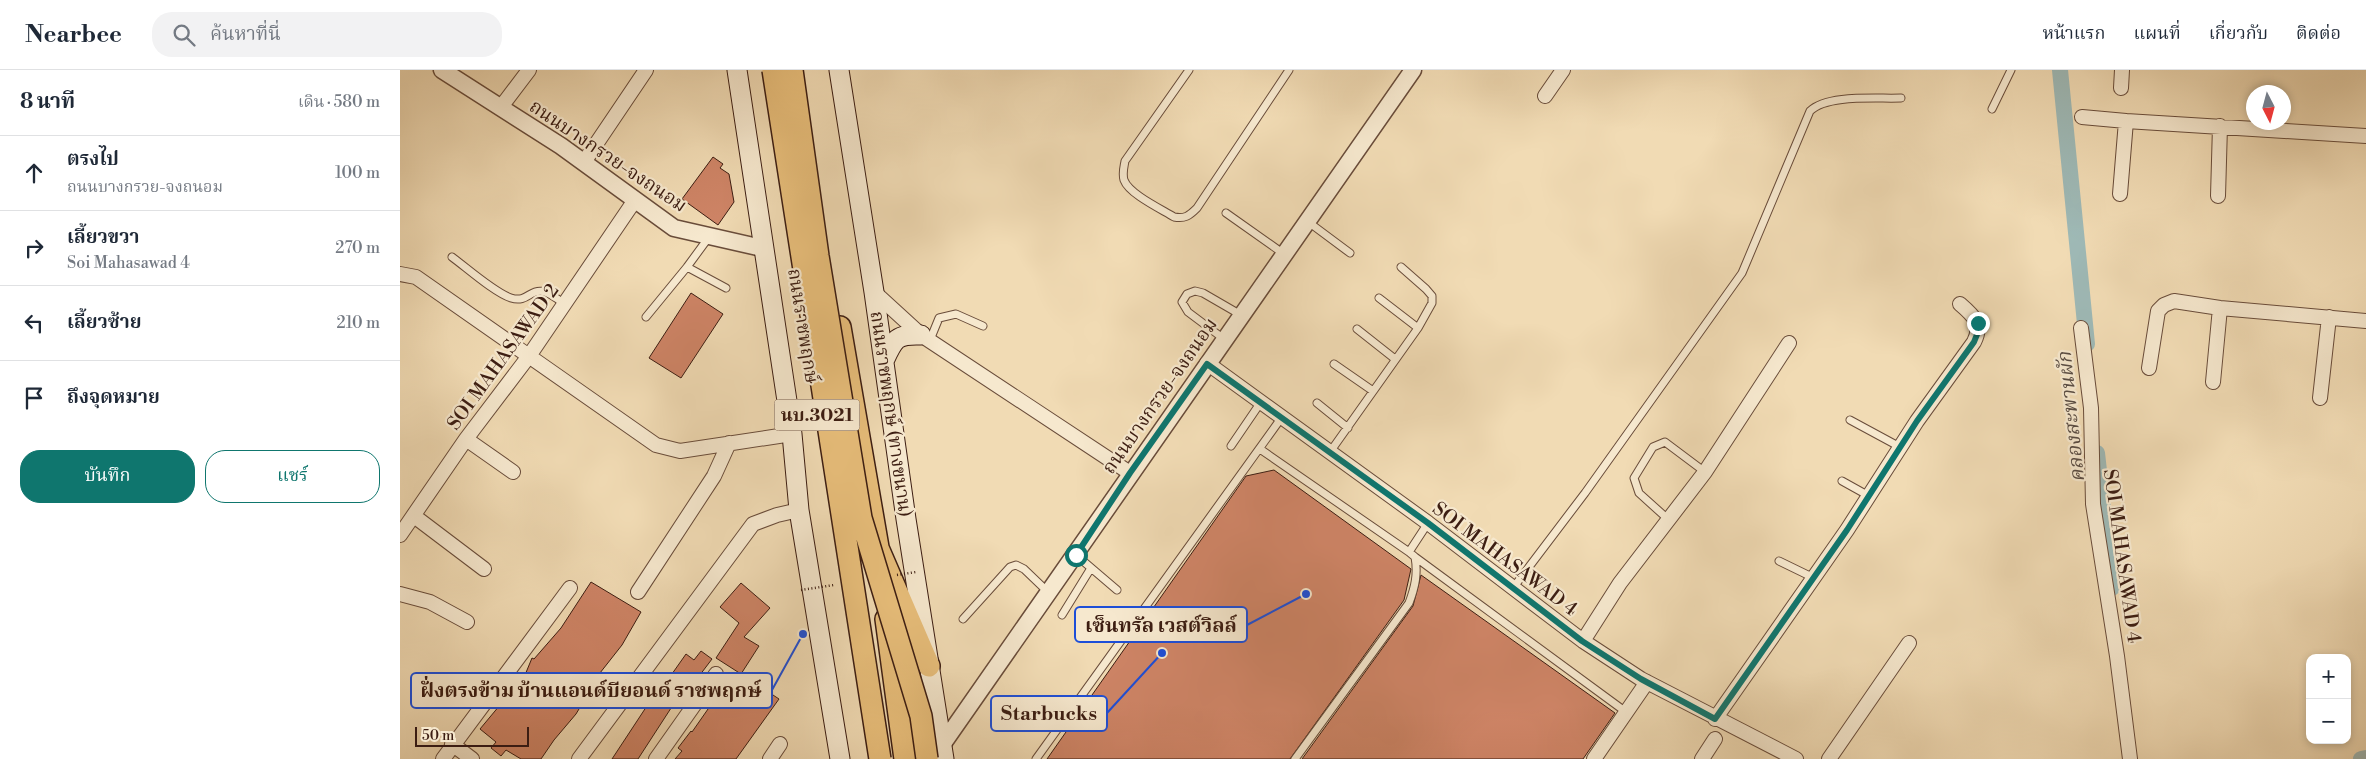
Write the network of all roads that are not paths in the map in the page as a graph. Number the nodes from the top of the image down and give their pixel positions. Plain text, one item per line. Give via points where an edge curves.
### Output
1 (442, 70) edge
2 (529, 70) edge
3 (646, 70) edge
4 (737, 70) edge
5 (764, 70) edge
6 (773, 70) edge
7 (792, 70) edge
8 (800, 70) edge
9 (838, 70) edge
10 (1189, 70) edge
11 (1288, 70) edge
12 (1412, 70) edge
13 (1563, 70) edge
14 (2011, 70) edge
15 (2122, 70) edge
16 (2121, 88) dead end
17 (1545, 96) dead end
18 (1901, 98) dead end
19 (501, 107) junction
20 (1992, 109) dead end
21 (2082, 117) dead end
22 (2126, 121) junction
23 (2220, 126) junction
24 (2366, 136) edge
25 (584, 162) junction
26 (2120, 194) dead end
27 (2218, 196) dead end
28 (636, 200) junction
29 (1226, 213) dead end
30 (1307, 221) junction
31 (709, 236) junction
32 (762, 248) junction
33 (1350, 253) dead end
34 (1284, 254) junction
35 (452, 258) dead end
36 (687, 267) junction
37 (1401, 267) dead end
38 (400, 274) edge
39 (726, 288) dead end
40 (874, 292) junction
41 (1379, 298) dead end
42 (564, 304) junction
43 (1960, 304) dead end
44 (2220, 308) junction
45 (646, 316) dead end
46 (1242, 316) junction
47 (2329, 317) junction
48 (2366, 321) edge
49 (983, 326) dead end
50 (1418, 328) junction
51 (2081, 328) dead end
52 (1357, 330) dead end
53 (926, 337) junction
54 (1224, 340) junction
55 (1789, 343) dead end
56 (529, 356) junction
57 (1395, 359) junction
58 (884, 361) junction
59 (1207, 364) junction
60 (1334, 364) dead end
61 (2149, 368) dead end
62 (2213, 382) dead end
63 (1373, 391) junction
64 (2320, 398) dead end
65 (1261, 402) junction
66 (1317, 403) dead end
67 (1282, 417) junction
68 (1850, 420) dead end
69 (1348, 428) junction
70 (792, 434) junction
71 (466, 439) junction
72 (729, 443) junction
73 (1231, 446) dead end
74 (1900, 447) junction
75 (1260, 449) junction
76 (1330, 452) junction
77 (513, 472) dead end
78 (1705, 472) junction
79 (1130, 473) junction
80 (1842, 481) dead end
81 (1869, 496) junction
82 (799, 510) junction
83 (414, 516) junction
84 (1670, 521) junction
85 (1428, 523) junction
86 (400, 535) edge
87 (878, 548) junction
88 (1409, 552) junction
89 (1076, 555) junction
90 (1415, 557) junction
91 (1778, 561) dead end
92 (1091, 568) junction
93 (484, 569) dead end
94 (1814, 578) junction
95 (570, 588) dead end
96 (1513, 588) junction
97 (1117, 590) dead end
98 (638, 592) dead end
99 (1049, 593) junction
100 (400, 594) edge
101 (1062, 614) dead end
102 (963, 619) dead end
103 (467, 622) dead end
104 (1582, 641) junction
105 (1909, 644) dead end
106 (929, 666) junction
107 (716, 674) dead end
108 (1647, 682) junction
109 (1626, 712) junction
110 (1715, 719) junction
111 (1715, 739) dead end
112 (452, 744) junction
113 (780, 744) dead end
114 (938, 754) edge
115 (442, 759) edge
116 (472, 759) edge
117 (580, 759) edge
118 (656, 759) edge
119 (770, 759) edge
120 (840, 759) edge
121 (871, 759) edge
122 (880, 759) edge
123 (905, 759) edge
124 (1036, 759) edge
125 (1295, 759) edge
126 (1594, 759) edge
127 (1702, 759) edge
128 (1796, 759) edge
129 (1829, 759) edge
130 (2130, 759) edge

1 - 19 street, ถนนบางกรวย-จงถนอม
2 - 19 street
3 - 25 street
4 - 32 main road
5 - 121 main road, ถนนราชพฤกษ์ / นบ.3021
6 - 122 main road, bridge
7 - 114 main road, bridge via 818,256 861,518 921,716
8 - 87 main road, ถนนราชพฤกษ์ / นบ.3021
9 - 40 main road, ถนนราชพฤกษ์ (ทางขนาน)
10 - 11 lane via 1125,161 1123,172 1130,190 1174,217 1182,218 1190,216 1197,208
12 - 30 street, ถนนบางกรวย-จงถนอม
13 - 17 street
14 - 20 lane
15 - 16 street
18 - 96 lane via 1827,101 1810,111 1742,273 1586,493
19 - 25 street, ถนนบางกรวย-จงถนอม
21 - 22 street
22 - 23 street
22 - 26 street
23 - 24 street
23 - 27 street
25 - 28 street, ถนนบางกรวย-จงถนอม
28 - 31 street, ถนนบางกรวย-จงถนอม via 674,228
28 - 42 street, SOI MAHASAWAD 2
29 - 34 lane
30 - 33 lane
30 - 34 street, ถนนบางกรวย-จงถนอม
31 - 32 street, ถนนบางกรวย-จงถนอม
31 - 36 lane
32 - 70 main road
34 - 46 street, ถนนบางกรวย-จงถนอม
35 - 42 lane via 506,296 520,298 542,290
36 - 39 lane
36 - 45 lane
37 - 50 lane via 1432,296 1432,303
38 - 56 street via 416,277
40 - 53 street
40 - 58 main road, ถนนราชพฤกษ์ (ทางขนาน)
41 - 50 lane
42 - 56 street, SOI MAHASAWAD 2
43 - 74 street via 1975,316 1978,332
44 - 47 street
44 - 61 street via 2174,301 2164,304 2155,321
44 - 62 street
46 - 54 street, ถนนบางกรวย-จงถนอม
46 - 54 lane via 1203,293 1187,294 1182,302 1188,312
47 - 48 street
47 - 64 street
49 - 53 lane via 956,314 944,316
50 - 57 lane
51 - 130 street, SOI MAHASAWAD 4 via 2091,408 2093,504
52 - 57 lane
53 - 58 main road via 905,334 892,342
53 - 79 street
54 - 59 street, ถนนบางกรวย-จงถนอม
55 - 78 street
56 - 71 street, SOI MAHASAWAD 2
56 - 72 street via 656,445 680,451
57 - 63 lane
58 - 106 main road, ถนนราชพฤกษ์ (ทางขนาน)
59 - 65 street, SOI MAHASAWAD 4
59 - 79 street, ถนนบางกรวย-จงถนอม
60 - 63 lane
63 - 69 lane
65 - 67 street, SOI MAHASAWAD 4
65 - 73 lane
66 - 69 lane
67 - 75 lane
67 - 76 street, SOI MAHASAWAD 4
68 - 74 lane
69 - 76 lane
70 - 72 street
70 - 82 main road
71 - 77 street
71 - 83 street, SOI MAHASAWAD 2
72 - 98 street via 714,476
74 - 81 street
75 - 88 lane
75 - 124 lane
76 - 85 street, SOI MAHASAWAD 4
78 - 84 street
78 - 84 lane via 1666,442 1653,447 1634,478 1634,484 1639,493
79 - 89 street, ถนนบางกรวย-จงถนอม
80 - 81 lane
81 - 94 street
82 - 117 street via 752,524
82 - 120 main road
83 - 86 street, SOI MAHASAWAD 2
83 - 93 street
84 - 104 street via 1620,583
85 - 88 lane
85 - 96 street, SOI MAHASAWAD 4
87 - 106 main road
87 - 123 main road, ถนนราชพฤกษ์ / นบ.3021 via 892,680
88 - 90 lane
89 - 92 lane
89 - 99 street, ถนนบางกรวย-จงถนอม
90 - 109 lane
90 - 125 lane via 1416,582 1409,603
91 - 94 lane
92 - 97 lane
92 - 101 lane
94 - 110 street
95 - 112 street
96 - 104 street, SOI MAHASAWAD 4
99 - 102 lane via 1016,565 1010,567
99 - 114 street, ถนนบางกรวย-จงถนอม
100 - 103 street via 430,602
104 - 108 street, SOI MAHASAWAD 4
105 - 129 street
106 - 114 main road, ถนนราชพฤกษ์ (ทางขนาน)
107 - 118 street
108 - 109 street
108 - 110 street, SOI MAHASAWAD 4
109 - 126 street
110 - 128 street, SOI MAHASAWAD 4
111 - 127 street
112 - 115 street
112 - 116 street
113 - 119 street

